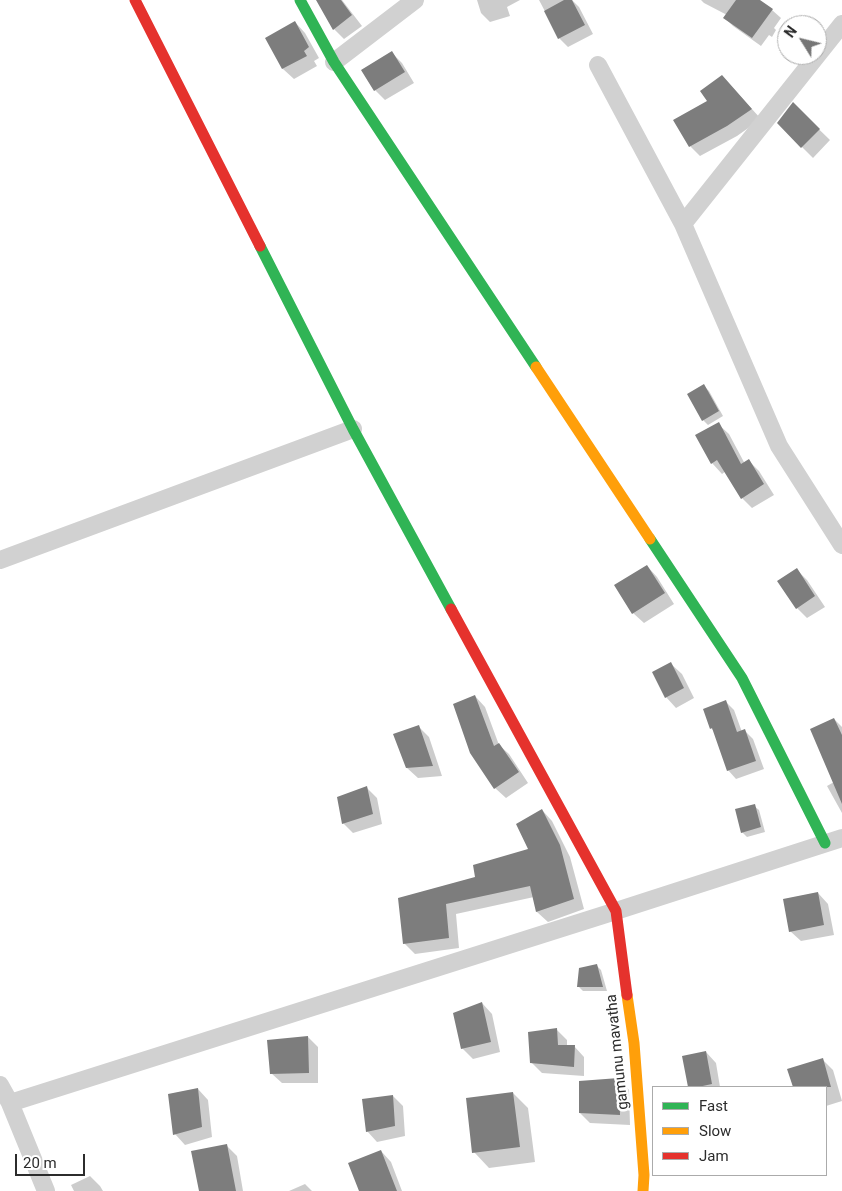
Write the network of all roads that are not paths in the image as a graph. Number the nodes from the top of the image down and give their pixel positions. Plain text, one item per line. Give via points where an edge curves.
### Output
1 (135, 0) edge
2 (300, 0) edge
3 (415, 0) edge
4 (842, 24) edge
5 (334, 62) junction
6 (598, 65) dead end
7 (683, 224) junction
8 (353, 429) junction
9 (842, 545) edge
10 (0, 560) edge
11 (842, 838) edge
12 (825, 843) junction
13 (616, 911) junction
14 (0, 1084) edge
15 (10, 1103) junction
16 (46, 1191) edge
17 (643, 1191) edge

1 - 8 street
2 - 5 street
3 - 5 street
4 - 7 street
5 - 12 street via 742,678
6 - 7 street
7 - 9 street via 779,446
8 - 10 street
8 - 13 street
11 - 12 street
12 - 13 street
13 - 15 street
13 - 17 street, gamunu mavatha via 634,1043
14 - 15 street
15 - 16 street

